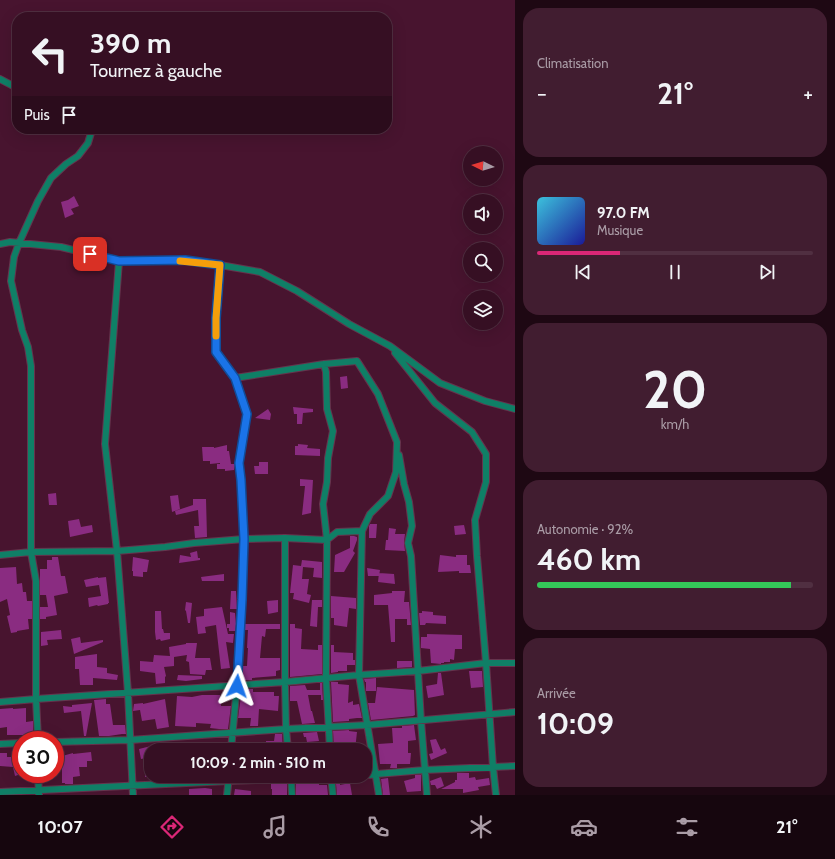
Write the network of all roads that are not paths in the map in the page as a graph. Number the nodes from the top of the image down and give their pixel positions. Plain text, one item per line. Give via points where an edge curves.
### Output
1 (0, 79) edge
2 (12, 85) edge
3 (91, 134) edge
4 (19, 243) junction
5 (0, 244) edge
6 (119, 261) junction
7 (220, 265) junction
8 (390, 346) junction
9 (324, 364) junction
10 (235, 378) junction
11 (515, 409) edge
12 (397, 442) junction
13 (362, 531) junction
14 (285, 538) junction
15 (244, 539) junction
16 (327, 540) junction
17 (117, 551) junction
18 (31, 552) junction
19 (0, 555) edge
20 (486, 663) junction
21 (515, 663) edge
22 (418, 671) junction
23 (359, 675) junction
24 (326, 678) junction
25 (285, 682) junction
26 (237, 686) junction
27 (128, 693) junction
28 (36, 699) junction
29 (0, 702) edge
30 (515, 712) edge
31 (489, 714) junction
32 (421, 721) junction
33 (367, 725) junction
34 (329, 727) junction
35 (286, 729) junction
36 (38, 731) edge
37 (233, 732) junction
38 (130, 740) junction
39 (64, 742) edge
40 (12, 743) edge
41 (232, 743) edge
42 (287, 743) edge
43 (330, 743) edge
44 (0, 744) edge
45 (515, 766) edge
46 (493, 768) junction
47 (424, 770) junction
48 (372, 775) edge
49 (376, 775) junction
50 (38, 783) edge
51 (160, 783) edge
52 (228, 783) edge
53 (291, 783) edge
54 (332, 783) edge
55 (132, 785) junction
56 (0, 792) edge
57 (39, 793) edge
58 (133, 795) edge
59 (227, 795) edge
60 (292, 795) edge
61 (333, 795) edge
62 (379, 795) edge
63 (427, 795) edge
64 (496, 795) edge

1 - 2 street
3 - 4 street via 78,156 51,178
4 - 5 street
4 - 6 street via 61,247
4 - 18 street via 14,257 12,281 31,366
6 - 7 street via 185,260
6 - 17 street via 105,444
7 - 8 street via 260,272
7 - 10 street via 216,352
8 - 11 street via 440,383 485,401
8 - 20 street via 435,403 472,432 486,454 486,482 476,520
9 - 10 street
9 - 12 street via 357,361 378,394
9 - 16 street via 327,409 333,431 324,504
10 - 15 street via 247,414 239,463
12 - 13 street via 396,472 388,496 370,514
12 - 22 street via 412,526 408,543
13 - 16 street via 337,532
13 - 23 street
14 - 15 street
14 - 16 street
14 - 25 street
15 - 17 street
15 - 26 street
16 - 24 street
17 - 18 street
17 - 27 street
18 - 19 street
18 - 28 street via 36,581
20 - 21 street
20 - 22 street
20 - 31 street
22 - 23 street
22 - 32 street
23 - 24 street
23 - 33 street
24 - 25 street
24 - 34 street
25 - 26 street
25 - 35 street
26 - 27 street
26 - 37 street
27 - 28 street
27 - 38 street
28 - 29 street
28 - 36 street
30 - 31 street
31 - 32 street
31 - 46 street
32 - 33 street
32 - 47 street
33 - 34 street
33 - 49 street
34 - 35 street
34 - 43 street
35 - 37 street
35 - 42 street
37 - 38 street
37 - 41 street
38 - 39 street
38 - 55 street
40 - 44 street
45 - 46 street
46 - 47 street
46 - 64 street
47 - 49 street
47 - 63 street
48 - 49 street
49 - 62 street
50 - 57 street
51 - 55 street
52 - 59 street
53 - 60 street
54 - 61 street
55 - 57 street
55 - 58 street
56 - 57 street

